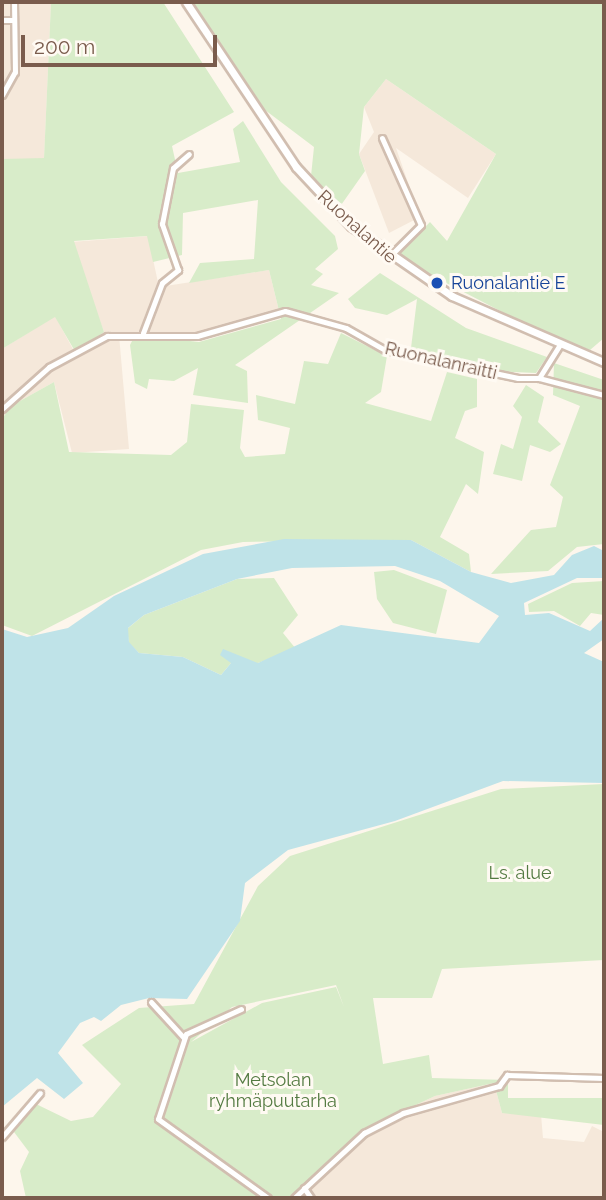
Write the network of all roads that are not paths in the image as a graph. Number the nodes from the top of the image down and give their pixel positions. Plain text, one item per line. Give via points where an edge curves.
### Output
1 (14, 2) edge
2 (186, 2) edge
3 (2, 20) edge
4 (15, 20) junction
5 (2, 94) edge
6 (382, 138) dead end
7 (190, 154) dead end
8 (389, 257) junction
9 (143, 333) junction
10 (560, 344) junction
11 (604, 362) edge
12 (539, 378) junction
13 (604, 395) edge
14 (2, 409) edge
15 (152, 1002) dead end
16 (241, 1009) dead end
17 (184, 1038) junction
18 (604, 1078) edge
19 (40, 1093) dead end
20 (2, 1137) edge
21 (304, 1188) junction
22 (268, 1198) edge
23 (294, 1198) edge
24 (311, 1198) edge

1 - 4 street
2 - 8 street, Ruonalantie via 296,167
3 - 4 street
4 - 5 street via 15,72
6 - 8 street via 421,225
7 - 9 street via 173,168 162,224 178,270 162,283
8 - 10 street, Ruonalantie via 452,296
9 - 12 street, Ruonalanraitti via 197,336 285,311 346,328 385,350 482,373
9 - 14 street, Ruonalanraitti via 107,336 49,368
10 - 11 street, Ruonalantie
10 - 12 street
12 - 13 street, Ruonalanraitti
15 - 17 street
16 - 17 street via 197,1025
17 - 22 street via 158,1119
18 - 21 street via 507,1075 499,1086 440,1099 364,1133
19 - 20 street
21 - 23 street
21 - 24 street

